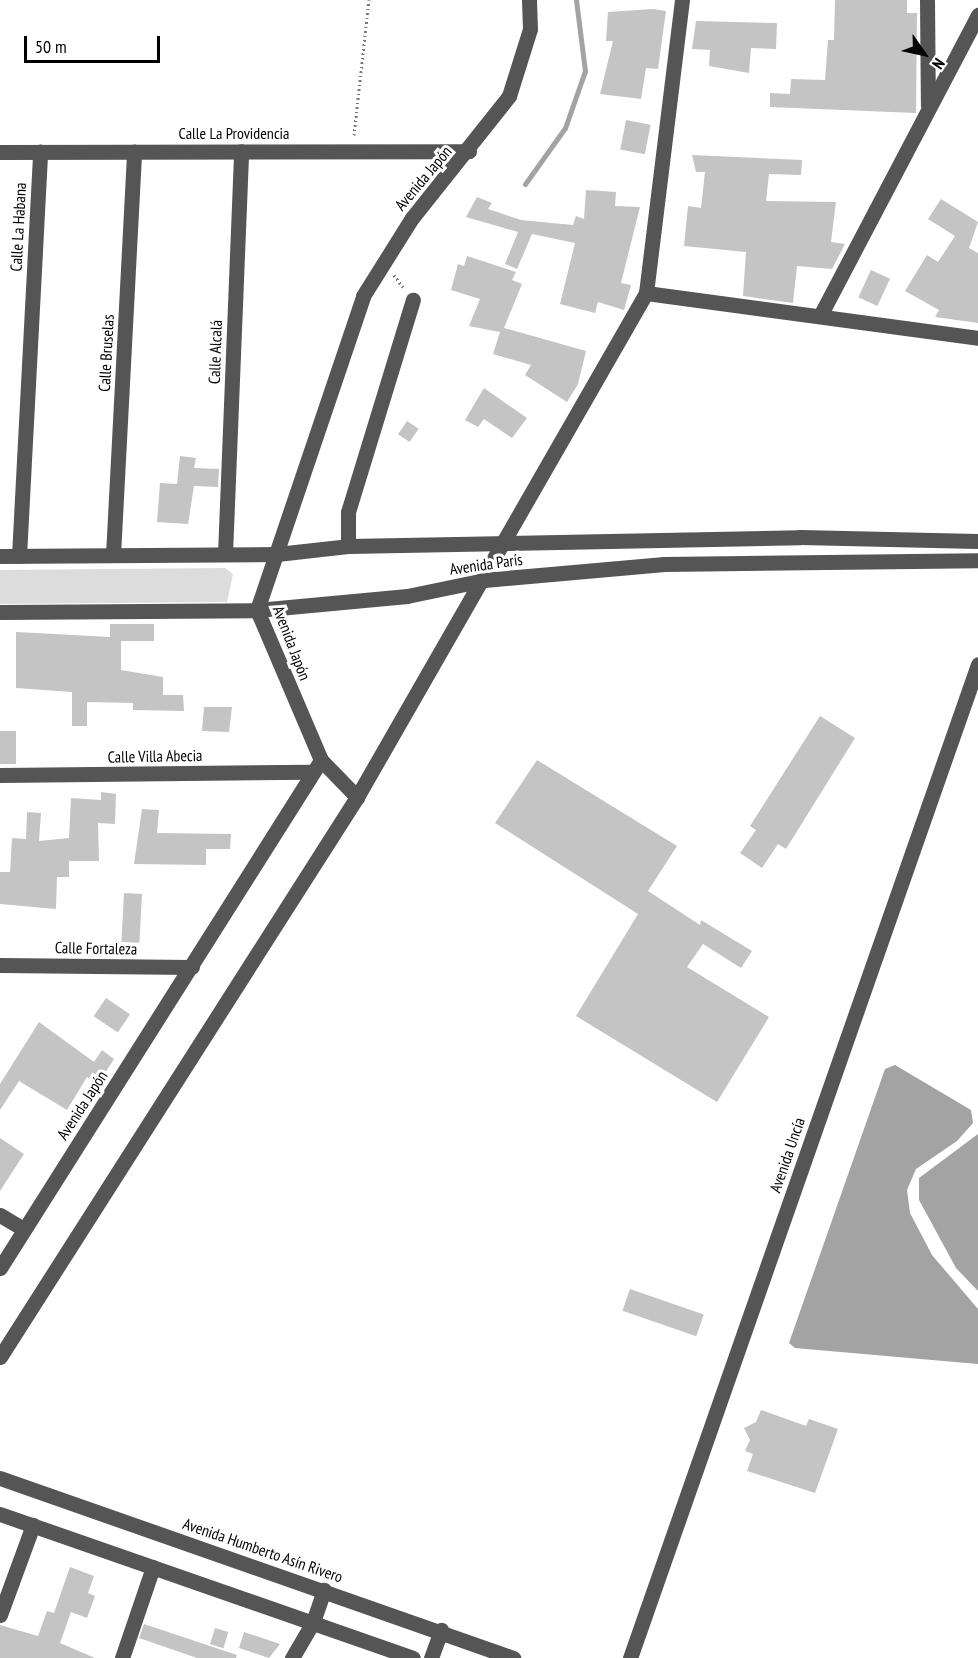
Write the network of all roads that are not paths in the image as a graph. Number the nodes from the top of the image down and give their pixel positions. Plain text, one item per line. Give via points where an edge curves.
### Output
1 (529, 0) edge
2 (682, 0) edge
3 (927, 0) edge
4 (978, 15) edge
5 (928, 111) junction
6 (469, 151) junction
7 (0, 152) edge
8 (40, 152) junction
9 (134, 152) junction
10 (241, 152) junction
11 (646, 293) junction
12 (413, 300) road end
13 (821, 314) junction
14 (978, 338) edge
15 (978, 541) edge
16 (348, 546) junction
17 (497, 546) junction
18 (225, 554) junction
19 (277, 554) junction
20 (113, 555) junction
21 (0, 556) edge
22 (19, 556) junction
23 (978, 560) edge
24 (484, 579) junction
25 (257, 610) junction
26 (0, 612) edge
27 (978, 664) edge
28 (321, 760) junction
29 (310, 772) junction
30 (0, 775) edge
31 (357, 797) junction
32 (0, 965) edge
33 (192, 967) junction
34 (0, 1215) edge
35 (23, 1229) junction
36 (0, 1268) edge
37 (0, 1357) edge
38 (0, 1478) edge
39 (0, 1514) edge
40 (33, 1525) junction
41 (153, 1567) junction
42 (324, 1590) junction
43 (0, 1615) edge
44 (313, 1622) junction
45 (441, 1630) junction
46 (122, 1658) edge
47 (292, 1658) edge
48 (413, 1658) edge
49 (431, 1658) edge
50 (513, 1658) edge
51 (630, 1658) edge

1 - 6 street, Avenida Japón via 530,29 522,64 509,96
2 - 11 street
3 - 5 street
4 - 5 street
5 - 13 street
6 - 10 street, Calle La Providencia
6 - 19 street, Avenida Japón via 412,218 384,261 346,335
7 - 8 street, Calle La Providencia
8 - 9 street, Calle La Providencia
8 - 22 street, Calle La Habana
9 - 10 street, Calle La Providencia
9 - 20 street, Calle Bruselas
10 - 18 street, Calle Alcalá
11 - 13 street
11 - 17 street
12 - 16 street via 348,512
13 - 14 street
15 - 17 street, Avenida París via 800,537
16 - 17 street, Avenida París
16 - 19 street, Avenida París
17 - 24 street
18 - 19 street, Avenida París
18 - 20 street, Avenida París
19 - 25 street, Avenida Japón
20 - 22 street, Avenida París
21 - 22 street, Avenida París
23 - 24 street, Avenida París via 664,564
24 - 25 street, Avenida París via 407,596
24 - 31 street
25 - 26 street, Avenida París
25 - 28 street, Avenida Japón
27 - 51 street, Avenida Uncía
28 - 29 street, Avenida Japón
28 - 31 street
29 - 30 street, Calle Villa Abecia
29 - 33 street, Avenida Japón
31 - 37 street
32 - 33 street, Calle Fortaleza
33 - 35 street, Avenida Japón
34 - 35 street
35 - 36 street, Avenida Japón
38 - 42 street, Avenida Humberto Asín Rivero
39 - 40 street
40 - 41 street
40 - 43 street
41 - 44 street
41 - 46 street
42 - 44 street
42 - 45 street, Avenida Humberto Asín Rivero
44 - 47 street
44 - 48 street
45 - 49 street
45 - 50 street, Avenida Humberto Asín Rivero

